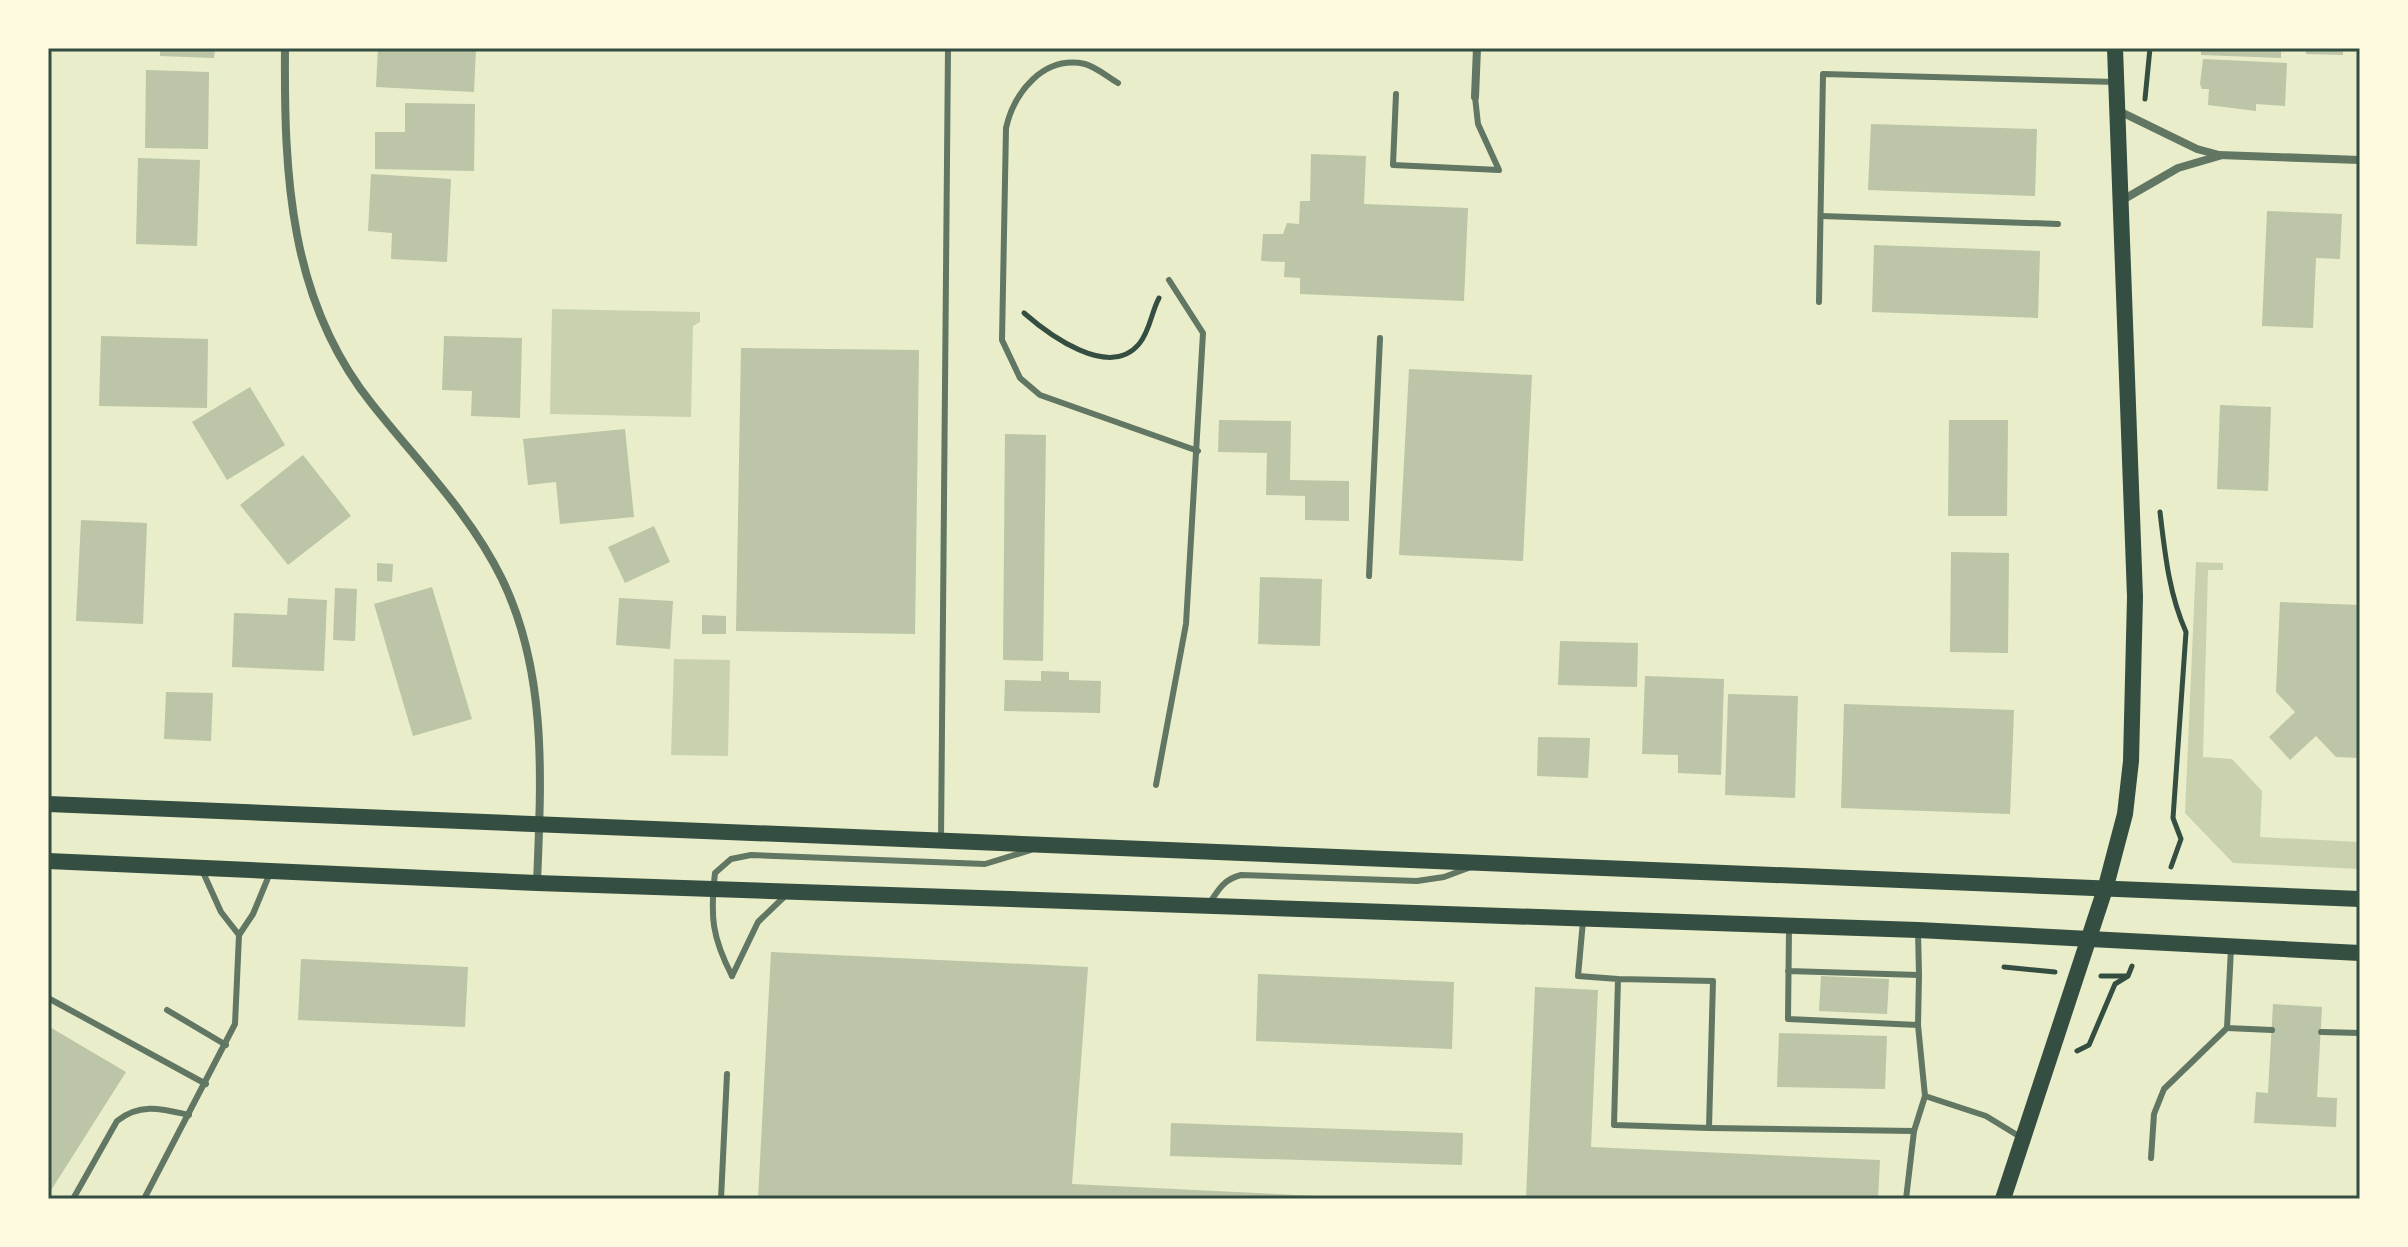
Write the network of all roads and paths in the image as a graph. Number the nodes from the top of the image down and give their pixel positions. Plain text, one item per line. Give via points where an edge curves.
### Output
1 (285, 48) edge
2 (948, 48) edge
3 (1477, 48) edge
4 (2115, 48) edge
5 (2150, 48) edge
6 (2116, 82) junction
7 (1118, 83) dead end
8 (1396, 94) dead end
9 (1475, 97) joint
10 (2144, 102) dead end
11 (2116, 109) junction
12 (2219, 155) junction
13 (2360, 160) edge
14 (2118, 203) junction
15 (1821, 216) junction
16 (2058, 224) dead end
17 (1169, 280) joint
18 (1003, 290) junction
19 (1819, 302) dead end
20 (1380, 338) dead end
21 (1198, 451) junction
22 (2166, 566) dead end
23 (1369, 576) dead end
24 (1156, 785) dead end
25 (48, 804) edge
26 (539, 825) junction
27 (941, 840) junction
28 (1048, 844) junction
29 (2178, 850) dead end
30 (48, 861) edge
31 (1489, 861) junction
32 (201, 867) junction
33 (271, 870) junction
34 (537, 883) junction
35 (2106, 886) junction
36 (713, 889) junction
37 (790, 892) junction
38 (2360, 899) edge
39 (1208, 905) junction
40 (1583, 918) junction
41 (1789, 925) junction
42 (1918, 930) junction
43 (239, 935) junction
44 (2090, 938) junction
45 (2231, 946) junction
46 (2360, 953) edge
47 (1788, 971) junction
48 (1919, 975) junction
49 (2128, 976) dead end
50 (1618, 979) junction
51 (48, 998) edge
52 (167, 1010) dead end
53 (1918, 1025) junction
54 (2227, 1028) junction
55 (2272, 1030) dead end
56 (2321, 1032) dead end
57 (2360, 1033) edge
58 (226, 1045) junction
59 (2048, 1065) junction
60 (727, 1074) dead end
61 (206, 1084) junction
62 (1925, 1096) junction
63 (189, 1115) junction
64 (1709, 1128) junction
65 (1914, 1131) junction
66 (2023, 1139) junction
67 (2151, 1158) dead end
68 (73, 1199) edge
69 (144, 1199) edge
70 (721, 1199) edge
71 (1906, 1199) edge
72 (2003, 1199) edge

1 - 26 street via 286,174 307,280 348,371 461,513 502,580 536,693
2 - 27 lane
3 - 9 street
4 - 6 main road
5 - 10 path
6 - 11 main road
6 - 15 lane via 1823,74
7 - 18 lane via 1086,64 1060,65 1030,79 1011,105 1006,128
8 - 9 lane via 1393,165 1499,170 1478,124
11 - 12 street
11 - 14 main road
12 - 13 street
12 - 14 street via 2178,168
14 - 35 main road via 2135,597 2133,712 2125,814
15 - 16 lane
15 - 19 lane
17 - 18 path via 1146,335 1136,348 1120,355 1070,347 1045,332
17 - 21 lane via 1203,333
18 - 21 lane via 1002,340 1020,378 1040,395
20 - 23 lane
21 - 24 lane via 1186,624
22 - 29 path via 2186,632 2173,818 2181,839
25 - 26 main road
26 - 27 main road
26 - 34 street
27 - 28 main road
28 - 31 main road
28 - 36 lane via 985,864 742,856 722,864
30 - 32 main road
31 - 35 main road
31 - 39 lane via 1431,880 1241,875 1221,886
32 - 33 main road
32 - 43 lane via 221,912
33 - 34 main road
33 - 43 lane
34 - 36 main road
35 - 38 main road
35 - 44 main road
36 - 37 main road
36 - 37 lane via 713,936 732,976 758,922
37 - 39 main road
39 - 40 main road
40 - 41 main road
40 - 50 lane via 1578,976
41 - 42 main road
41 - 47 lane
42 - 44 main road
42 - 48 lane
43 - 58 lane via 235,1024
44 - 45 main road
44 - 59 main road
45 - 46 main road
45 - 54 lane
47 - 48 lane
47 - 53 lane via 1788,1019
48 - 53 lane
49 - 59 path via 2115,984 2089,1045
50 - 64 lane via 1614,1125
50 - 64 lane via 1713,981
51 - 61 lane
52 - 58 lane
53 - 62 lane
54 - 55 lane
54 - 67 lane via 2164,1089 2154,1114
56 - 57 lane
58 - 61 lane
59 - 66 main road
60 - 70 lane
61 - 63 lane
62 - 65 lane
62 - 66 lane via 1986,1116
63 - 68 lane via 154,1107 125,1114
63 - 69 lane
64 - 65 lane
65 - 71 lane
66 - 72 main road

